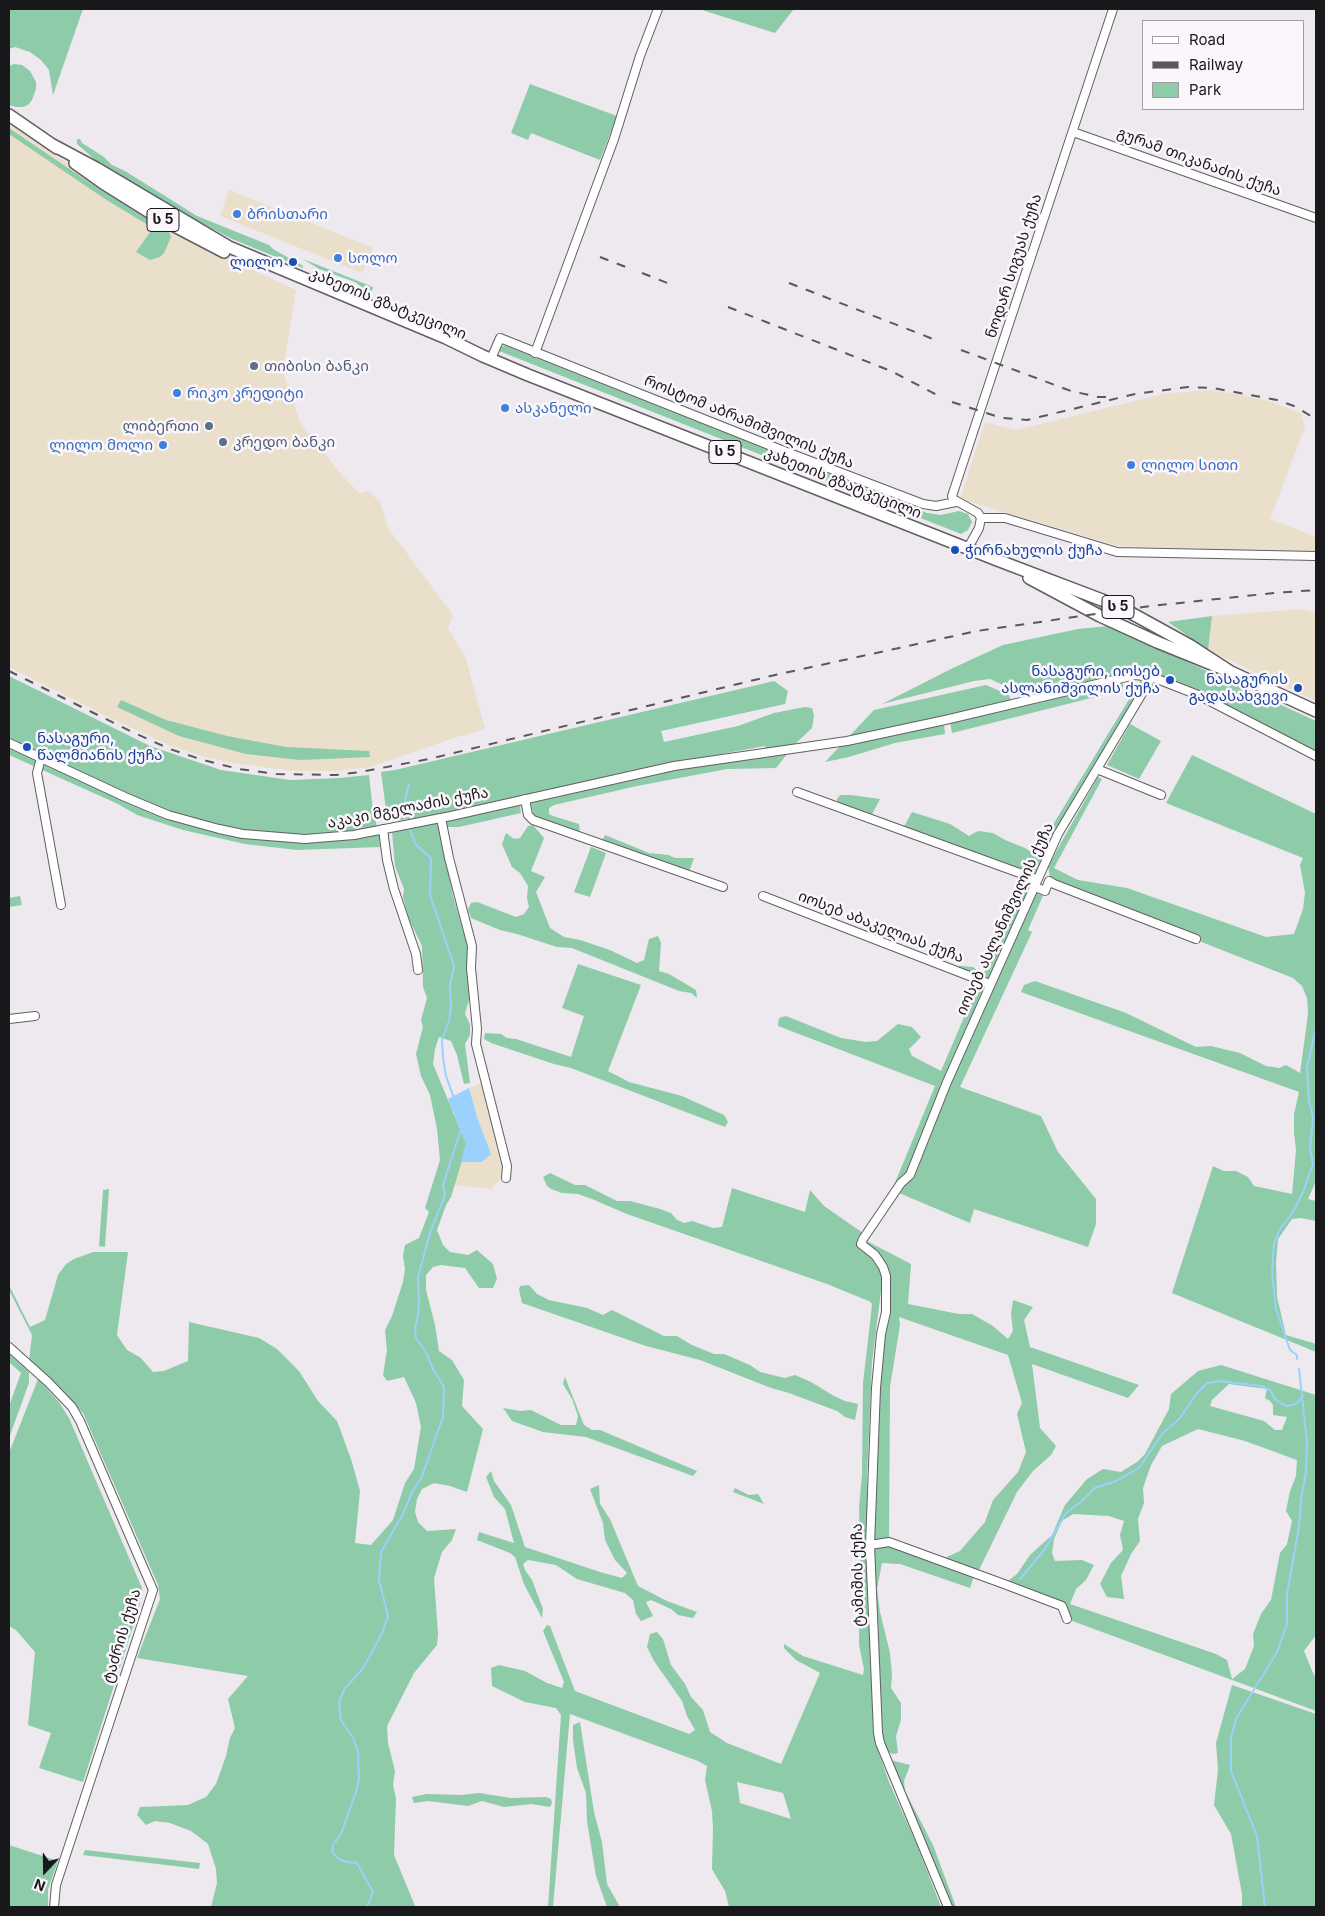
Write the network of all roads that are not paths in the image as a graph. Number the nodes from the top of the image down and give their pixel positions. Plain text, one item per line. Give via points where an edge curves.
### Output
1 (658, 9) edge
2 (1113, 9) edge
3 (9, 115) edge
4 (1073, 132) junction
5 (1316, 218) edge
6 (535, 352) junction
7 (487, 358) junction
8 (956, 502) junction
9 (981, 518) junction
10 (968, 548) junction
11 (1316, 556) edge
12 (997, 560) junction
13 (1231, 672) junction
14 (1152, 677) junction
15 (1316, 711) edge
16 (9, 743) edge
17 (1316, 756) edge
18 (41, 758) junction
19 (1097, 769) junction
20 (797, 792) dead end
21 (1161, 796) dead end
22 (525, 799) junction
23 (441, 818) junction
24 (383, 829) junction
25 (1041, 869) junction
26 (1049, 881) junction
27 (1035, 883) junction
28 (724, 887) dead end
29 (763, 896) dead end
30 (61, 905) dead end
31 (1196, 939) dead end
32 (418, 970) dead end
33 (990, 984) junction
34 (35, 1016) dead end
35 (9, 1018) edge
36 (506, 1178) dead end
37 (863, 1239) joint
38 (9, 1347) edge
39 (870, 1545) junction
40 (1067, 1619) dead end
41 (54, 1907) edge
42 (948, 1907) edge

1 - 6 street
2 - 4 street, ნოდარ სიგუას ქუჩა
3 - 7 highway, კახეთის გზატკეცილი / ს 5 via 103,183 214,248 425,337
4 - 5 street, გურამ თიკანაძის ქუჩა
4 - 8 street, ნოდარ სიგუას ქუჩა via 952,496
6 - 7 street, როსტომ აბრამიშვილის ქუჩა via 500,338
6 - 8 street, როსტომ აბრამიშვილის ქუჩა via 922,504 936,506
7 - 10 highway, კახეთის გზატკეცილი / ს 5
8 - 9 street via 978,513
9 - 10 street
9 - 11 street via 1005,518 1117,552
10 - 12 highway, კახეთის გზატკეცილი / ს 5
12 - 13 highway, კახეთის გზატკეცილი / ს 5 via 1100,616
12 - 13 highway, კახეთის გზატკეცილი / ს 5 via 1131,613
13 - 15 highway, კახეთის გზატკეცილი / ს 5
14 - 17 street via 1198,695
14 - 19 street, იოსებ ასლანიშვილის ქუჩა
14 - 22 street, აკაკი მგელაძის ქუჩა via 1135,674 847,741 674,766
16 - 18 street, აკაკი მგელაძის ქუჩა
18 - 24 street, აკაკი მგელაძის ქუჩა via 154,809 243,834 305,839
18 - 30 street via 37,772
19 - 21 street
19 - 25 street, იოსებ ასლანიშვილის ქუჩა
20 - 27 street
22 - 23 street, აკაკი მგელაძის ქუჩა
22 - 28 street via 528,815 533,820
23 - 24 street, აკაკი მგელაძის ქუჩა
23 - 36 street via 472,946 471,968 478,1029 476,1044 507,1166
24 - 32 street via 394,889 416,954
25 - 26 street
25 - 27 street, იოსებ ასლანიშვილის ქუჩა
26 - 27 street via 1045,890
26 - 31 street
27 - 33 street, იოსებ ასლანიშვილის ქუჩა
29 - 33 street, იოსებ აბაკელიას ქუჩა
33 - 37 street, იოსებ ასლანიშვილის ქუჩა via 910,1175 901,1183
34 - 35 street
37 - 39 street, ტამიშის ქუჩა via 861,1244 875,1255 886,1276 886,1312 876,1388
38 - 41 street, ტაძრის ქუჩა via 72,1407 153,1590 56,1885
39 - 40 street via 888,1542 999,1582 1062,1606
39 - 42 street, ტამიშის ქუჩა via 880,1743

